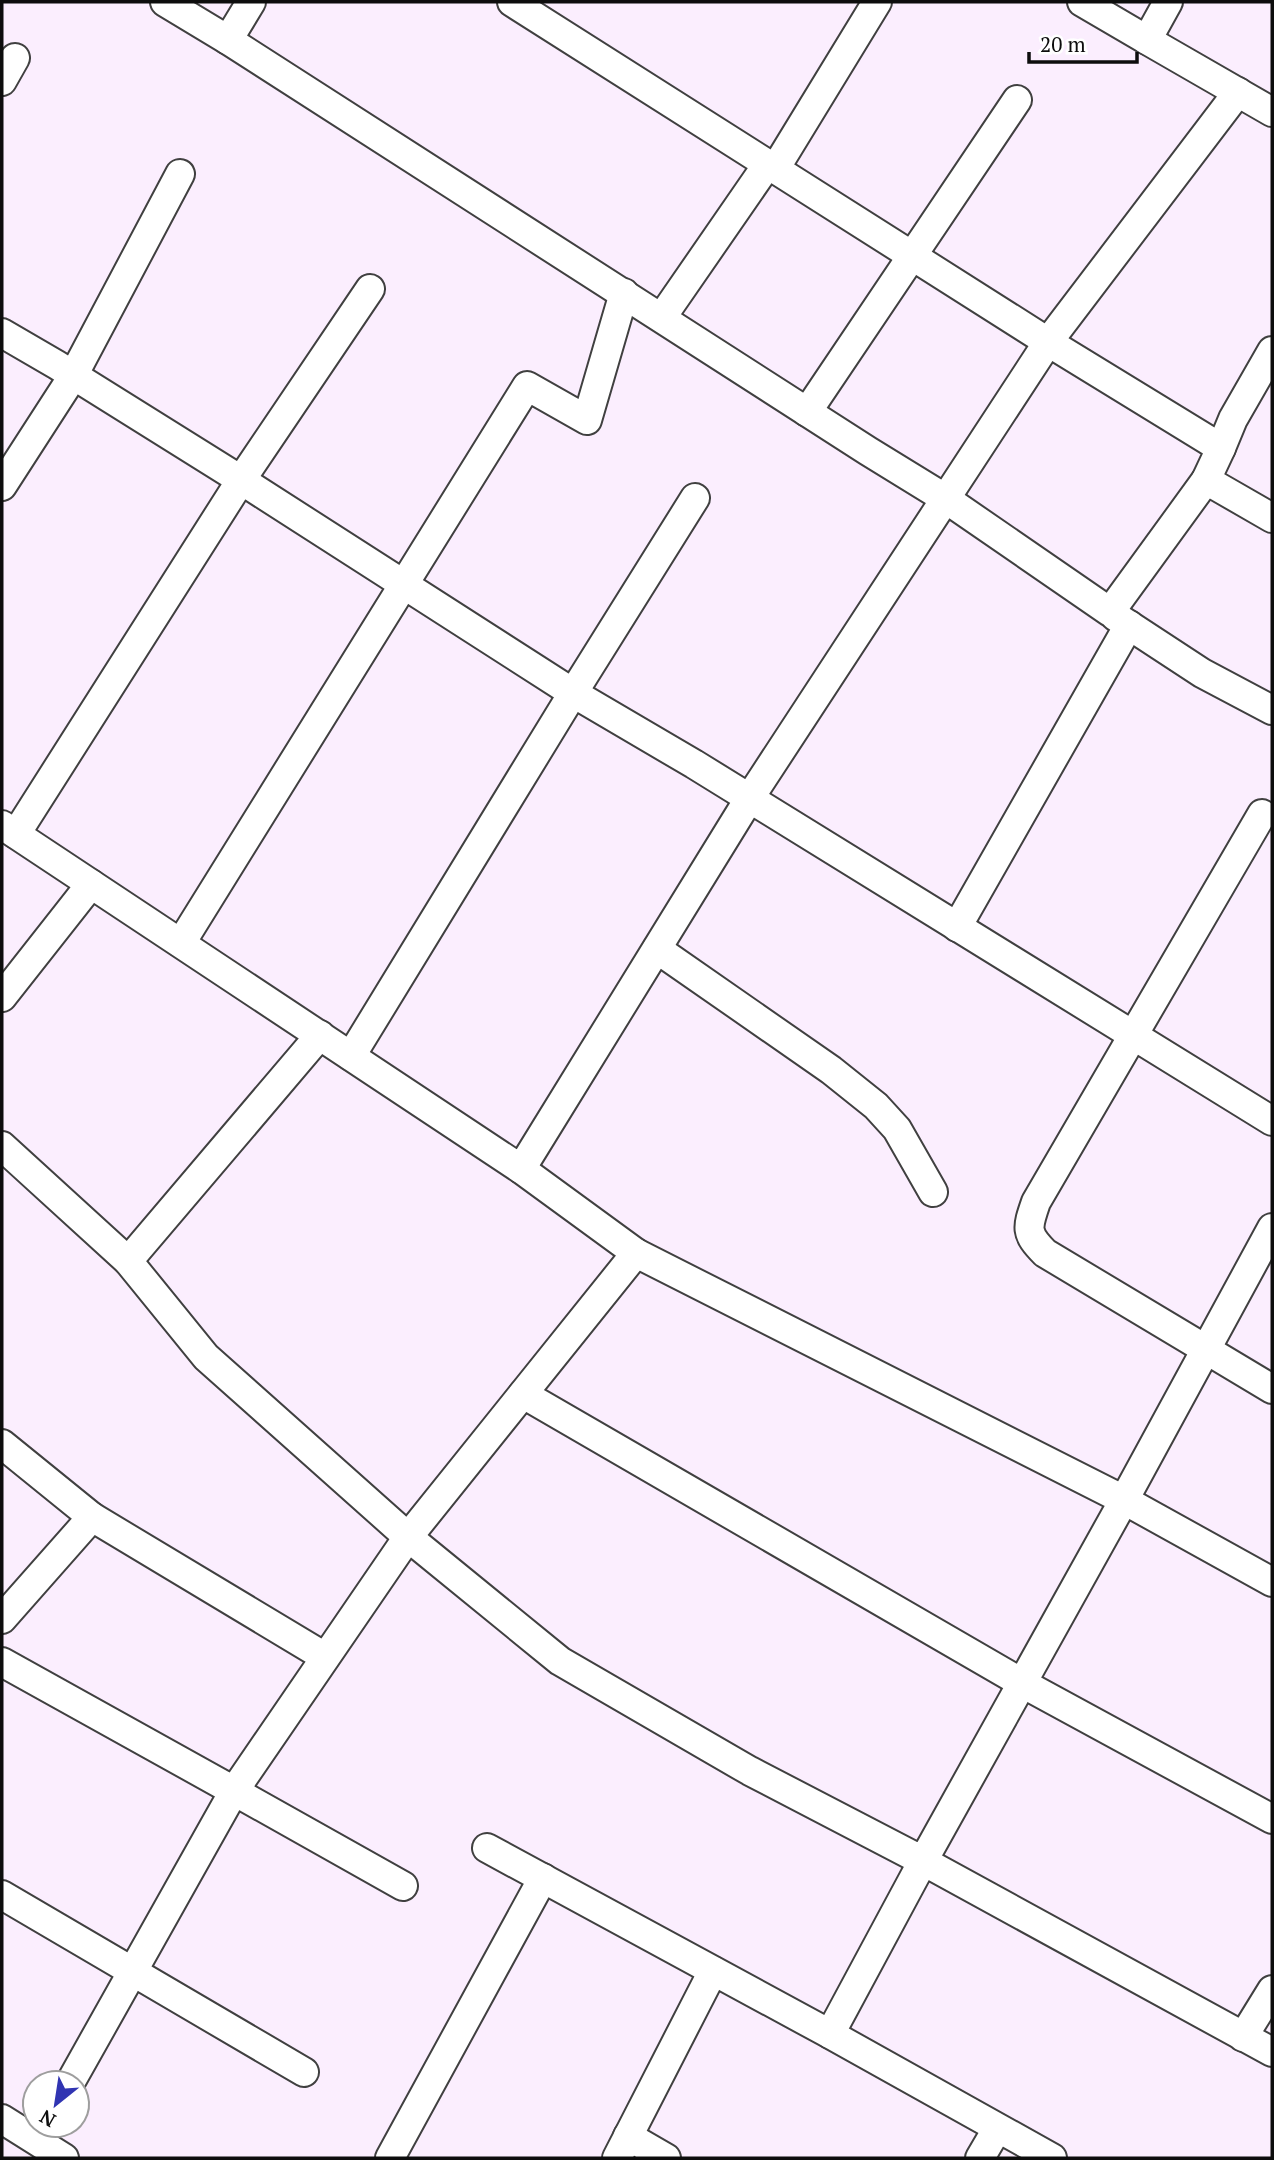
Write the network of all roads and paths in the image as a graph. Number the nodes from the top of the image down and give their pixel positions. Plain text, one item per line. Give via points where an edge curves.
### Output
1 (165, 2) edge
2 (251, 2) edge
3 (512, 2) edge
4 (877, 2) edge
5 (1082, 2) edge
6 (1168, 2) edge
7 (228, 40) junction
8 (1147, 40) junction
9 (1238, 92) junction
10 (1017, 100) dead end
11 (1272, 112) edge
12 (771, 167) junction
13 (180, 174) dead end
14 (912, 256) junction
15 (370, 289) dead end
16 (624, 293) junction
17 (662, 317) junction
18 (2, 334) edge
19 (1048, 342) junction
20 (1272, 351) edge
21 (73, 376) junction
22 (807, 412) junction
23 (1221, 448) junction
24 (241, 480) junction
25 (1206, 480) junction
26 (2, 486) edge
27 (695, 498) dead end
28 (946, 499) junction
29 (1272, 518) edge
30 (403, 584) junction
31 (1119, 619) junction
32 (573, 692) junction
33 (1272, 710) edge
34 (749, 799) junction
35 (1262, 814) dead end
36 (9, 829) edge
37 (91, 884) junction
38 (957, 928) junction
39 (181, 943) junction
40 (657, 949) junction
41 (2, 998) edge
42 (320, 1035) junction
43 (1133, 1036) junction
44 (351, 1056) junction
45 (1272, 1121) edge
46 (2, 1146) edge
47 (521, 1169) junction
48 (933, 1192) dead end
49 (1272, 1228) edge
50 (636, 1253) junction
51 (128, 1261) junction
52 (1206, 1350) junction
53 (1272, 1389) edge
54 (523, 1394) junction
55 (2, 1444) edge
56 (1124, 1500) junction
57 (92, 1517) junction
58 (408, 1537) junction
59 (1272, 1582) edge
60 (2, 1619) edge
61 (325, 1657) junction
62 (2, 1662) edge
63 (1022, 1683) junction
64 (234, 1791) junction
65 (1272, 1819) edge
66 (487, 1848) dead end
67 (923, 1861) junction
68 (543, 1878) junction
69 (403, 1886) dead end
70 (2, 1895) edge
71 (713, 1971) junction
72 (131, 1972) junction
73 (1272, 1990) edge
74 (830, 2034) junction
75 (1243, 2037) junction
76 (1272, 2052) edge
77 (78, 2069) edge
78 (304, 2072) dead end
79 (2, 2119) edge
80 (997, 2129) junction
81 (38, 2142) edge
82 (622, 2147) edge
83 (64, 2158) edge
84 (390, 2158) edge
85 (666, 2158) edge
86 (980, 2158) edge
87 (1052, 2158) edge

1 - 7 street
2 - 7 street
3 - 12 street
4 - 12 street
5 - 8 street
6 - 8 street
7 - 16 street
8 - 9 street
9 - 11 street
9 - 19 street
10 - 14 street
12 - 14 street
12 - 17 street
13 - 21 street
14 - 19 street
14 - 22 street
15 - 24 street
16 - 17 street
16 - 30 street via 587,420 527,386
17 - 22 street
18 - 21 street
19 - 23 street
19 - 28 street
20 - 23 street
21 - 24 street
21 - 26 street
22 - 28 street
23 - 25 street
24 - 30 street
24 - 36 street
25 - 29 street
25 - 31 street
27 - 32 street
28 - 31 street
28 - 34 street
30 - 32 street
30 - 39 street
31 - 33 street via 1202,673
31 - 38 street
32 - 34 street
32 - 44 street
34 - 38 street
34 - 40 street
35 - 43 street
36 - 37 street
37 - 39 street
37 - 41 street
38 - 43 street
39 - 42 street
40 - 47 street
40 - 48 street via 876,1106 897,1129
42 - 44 street
42 - 51 street
43 - 45 street
43 - 52 street via 1036,1202 1028,1224 1033,1241 1045,1253
44 - 47 street
46 - 51 street
47 - 50 street
49 - 52 street
50 - 54 street
50 - 56 street
51 - 58 street via 206,1357
52 - 53 street
52 - 56 street
54 - 58 street
54 - 63 street
55 - 57 street
56 - 59 street
56 - 63 street
57 - 60 street
57 - 61 street
58 - 61 street
58 - 67 street via 560,1661 750,1771
61 - 64 street
62 - 64 street
63 - 65 street
63 - 67 street
64 - 69 street
64 - 72 street
66 - 68 street
67 - 74 street
67 - 75 street
68 - 71 street
68 - 84 street
70 - 72 street
71 - 74 street
71 - 82 street
72 - 77 street
72 - 78 street
73 - 75 street
74 - 80 street
75 - 76 street
79 - 81 street
80 - 86 street
80 - 87 street
81 - 83 street
82 - 85 street

